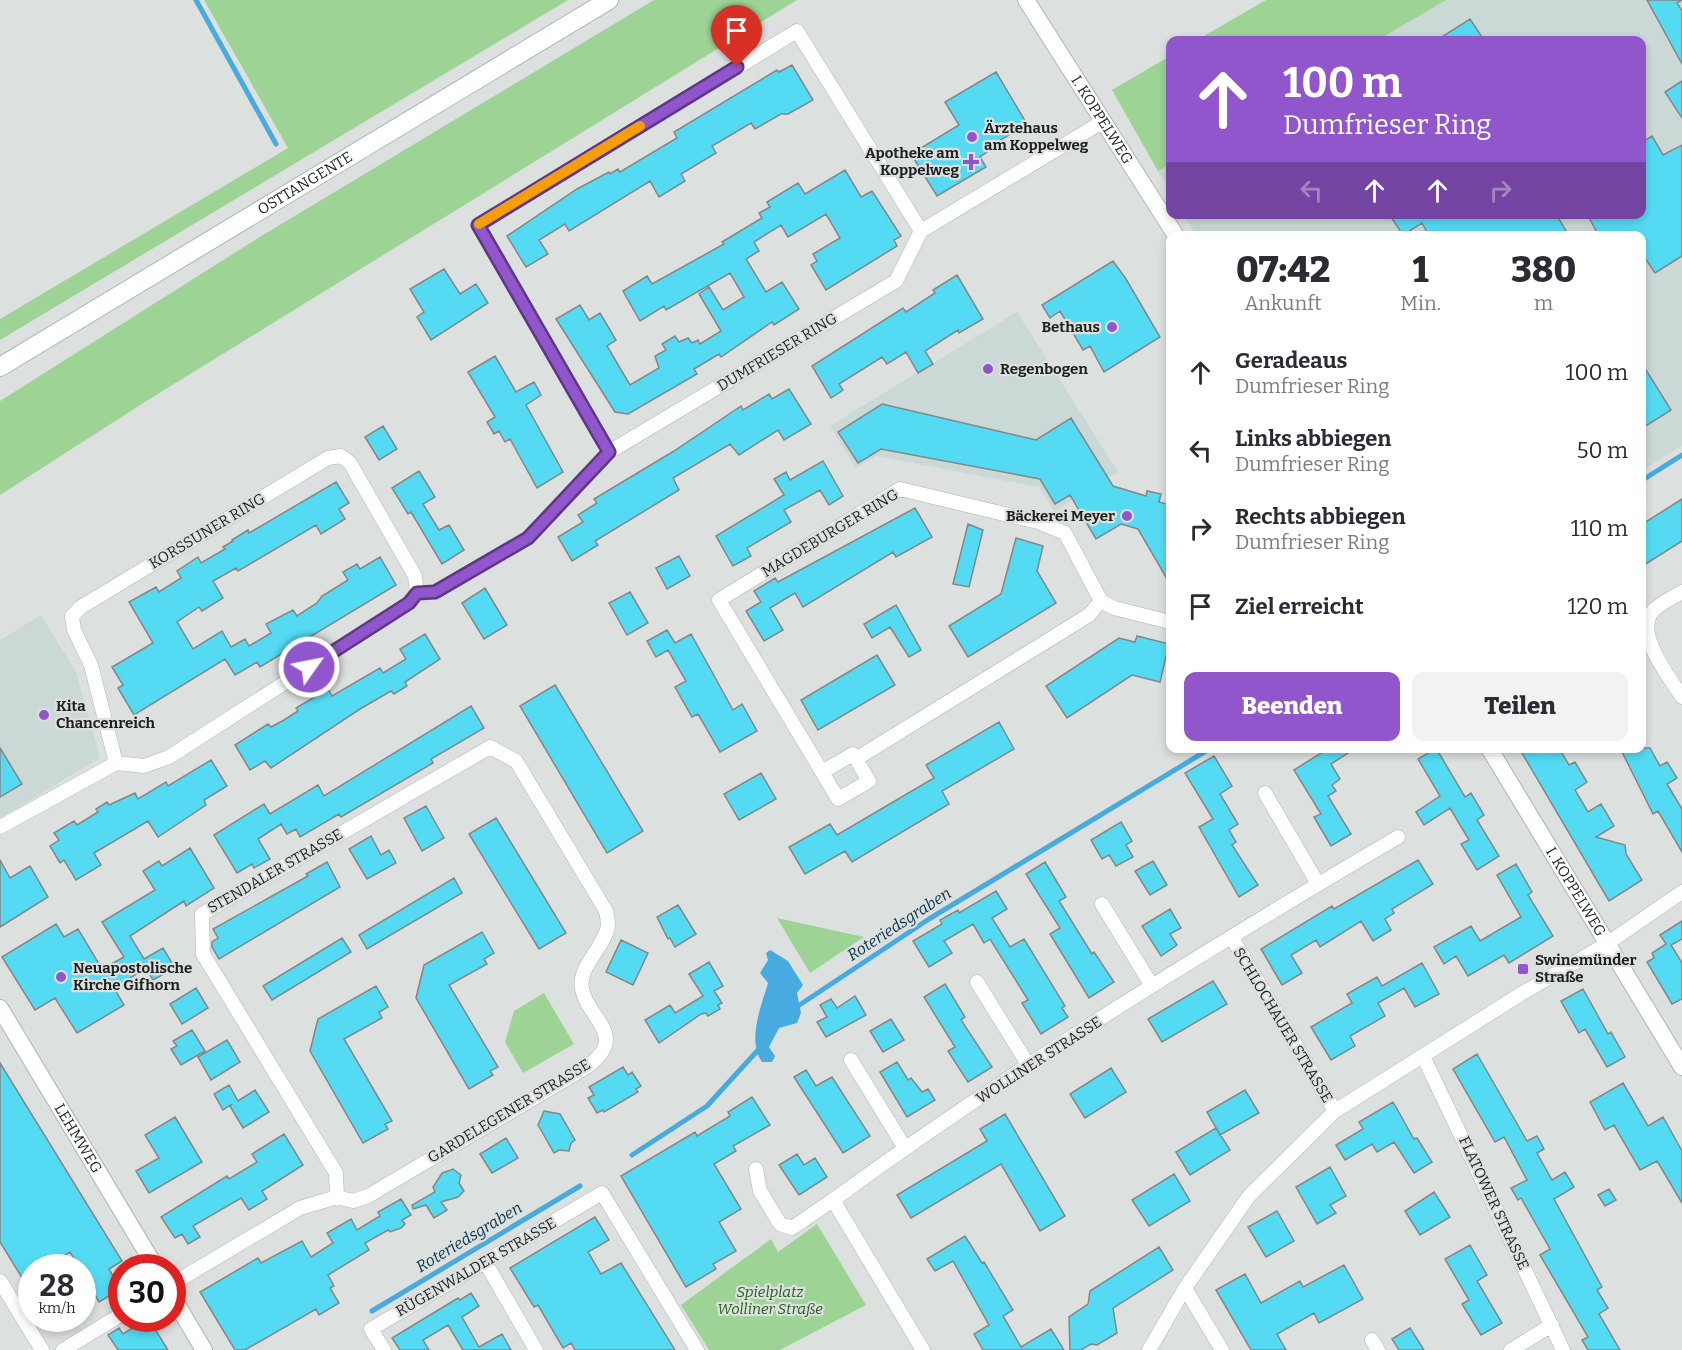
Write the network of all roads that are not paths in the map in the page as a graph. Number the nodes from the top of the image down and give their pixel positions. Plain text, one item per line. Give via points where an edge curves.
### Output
1 (609, 0) edge
2 (1028, 2) edge
3 (1104, 121) junction
4 (921, 231) junction
5 (1173, 231) edge
6 (0, 367) edge
7 (609, 452) junction
8 (1682, 592) edge
9 (417, 593) junction
10 (1101, 601) junction
11 (1166, 621) edge
12 (1682, 697) edge
13 (502, 752) joint
14 (1492, 753) edge
15 (856, 759) junction
16 (116, 763) junction
17 (822, 772) junction
18 (1265, 794) dead end
19 (0, 827) edge
20 (1398, 837) dead end
21 (1318, 884) junction
22 (1682, 892) edge
23 (1102, 904) dead end
24 (1232, 938) junction
25 (1608, 943) junction
26 (977, 982) dead end
27 (1152, 986) junction
28 (0, 1008) edge
29 (1422, 1056) junction
30 (851, 1060) dead end
31 (1029, 1066) junction
32 (1682, 1067) edge
33 (1335, 1111) junction
34 (904, 1148) junction
35 (756, 1169) dead end
36 (337, 1197) junction
37 (833, 1200) junction
38 (148, 1254) edge
39 (485, 1262) junction
40 (186, 1276) edge
41 (0, 1281) edge
42 (1185, 1288) junction
43 (186, 1320) edge
44 (108, 1323) edge
45 (1552, 1325) junction
46 (42, 1350) edge
47 (63, 1350) edge
48 (204, 1350) edge
49 (384, 1350) edge
50 (536, 1350) edge
51 (697, 1350) edge
52 (923, 1350) edge
53 (1149, 1350) edge
54 (1222, 1350) edge
55 (1511, 1350) edge
56 (1563, 1350) edge

1 - 6 main road, OSTTANGENTE
2 - 3 street, I. KOPPELWEG
3 - 4 street
3 - 5 street, I. KOPPELWEG
4 - 7 street, DUMFRIESER RING via 896,281
4 - 7 street via 797,31 478,225
7 - 9 street, DUMFRIESER RING via 528,538 435,592
8 - 12 street via 1655,609 1647,628 1654,652
9 - 16 street via 409,603 169,758 144,766
9 - 16 street, KORSSUNER RING via 415,576 350,463 341,456 328,458 72,616 74,630 91,665
10 - 11 street
10 - 15 street via 1089,615
10 - 17 street, MAGDEBURGER RING via 1065,533 1038,522 900,489 719,600
13 - 36 street, GARDELEGENER STRASSE via 516,761 606,911 608,926 582,979 582,990 603,1027 602,1052 585,1068 368,1196 353,1201
13 - 36 street, STENDALER STRASSE via 490,747 202,914 203,954 336,1173
14 - 25 street, I. KOPPELWEG
15 - 17 street via 853,754
15 - 17 street, MAGDEBURGER RING via 869,781 838,799
16 - 19 street
18 - 21 street
20 - 21 street, WOLLINER STRASSE
21 - 24 street, WOLLINER STRASSE
22 - 25 street
23 - 27 street
24 - 27 street, WOLLINER STRASSE
24 - 33 street, SCHLOCHAUER STRASSE
25 - 29 street
25 - 32 street, I. KOPPELWEG
26 - 31 street
27 - 31 street, WOLLINER STRASSE
28 - 38 street, LEHMWEG
29 - 33 street
29 - 45 street, FLATOWER STRASSE
30 - 34 street
31 - 34 street, WOLLINER STRASSE
33 - 42 street via 1250,1196
34 - 37 street, WOLLINER STRASSE
35 - 37 street, WOLLINER STRASSE via 760,1191 780,1224 792,1228
36 - 40 street, GARDELEGENER STRASSE via 300,1208
37 - 52 street
39 - 49 street, RÜGENWALDER STRASSE via 371,1329
39 - 50 street
39 - 51 street, RÜGENWALDER STRASSE via 602,1193
41 - 46 street
42 - 53 street
42 - 54 street
43 - 48 street
44 - 47 street
45 - 55 street
45 - 56 street, FLATOWER STRASSE

